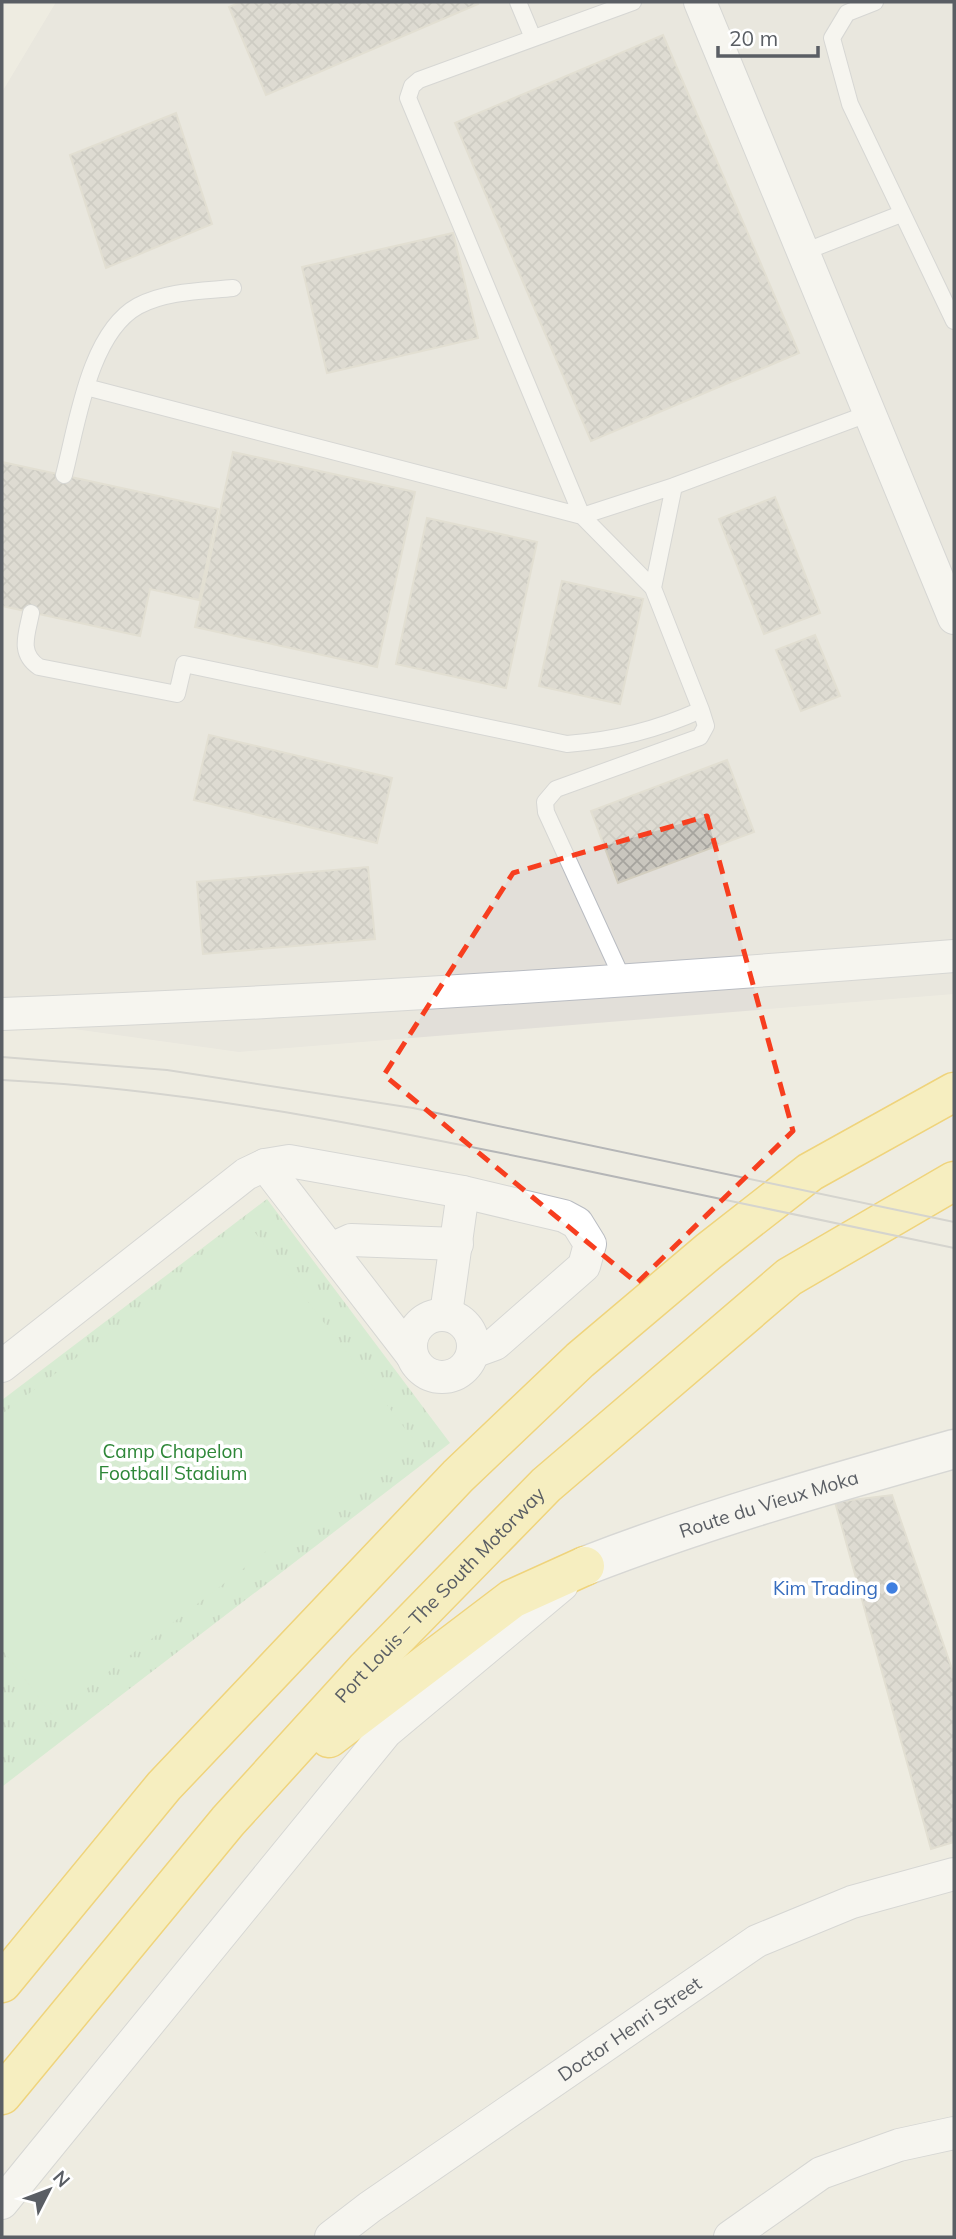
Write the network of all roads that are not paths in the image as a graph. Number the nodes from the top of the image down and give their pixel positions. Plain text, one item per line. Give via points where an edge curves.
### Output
1 (517, 2) edge
2 (633, 2) edge
3 (700, 2) edge
4 (875, 2) edge
5 (533, 38) junction
6 (901, 214) junction
7 (804, 252) junction
8 (233, 288) dead end
9 (954, 321) edge
10 (86, 387) junction
11 (870, 412) junction
12 (64, 475) dead end
13 (674, 485) junction
14 (582, 516) junction
15 (653, 588) junction
16 (31, 613) dead end
17 (954, 618) edge
18 (701, 710) junction
19 (954, 956) edge
20 (624, 982) junction
21 (2, 1014) edge
22 (954, 1092) edge
23 (265, 1164) junction
24 (954, 1181) edge
25 (463, 1192) junction
26 (457, 1244) junction
27 (331, 1249) junction
28 (446, 1314) junction
29 (472, 1352) junction
30 (411, 1354) junction
31 (2, 1366) edge
32 (954, 1449) edge
33 (585, 1566) junction
34 (228, 1821) junction
35 (954, 1874) edge
36 (2, 1983) edge
37 (2, 2095) edge
38 (954, 2133) edge
39 (2, 2203) edge
40 (331, 2237) edge
41 (730, 2237) edge

1 - 5 lane
2 - 5 lane
3 - 7 street
4 - 6 lane via 847,13 832,38 850,104
5 - 14 lane via 419,80 408,98
6 - 7 lane
6 - 9 lane
7 - 11 street
8 - 10 lane via 167,295 138,306 114,323
10 - 12 lane
10 - 14 lane
11 - 13 lane
11 - 17 street
13 - 14 lane
13 - 15 lane
14 - 15 lane
15 - 18 lane
16 - 18 lane via 25,652 39,667 177,694 184,664 568,744 614,740 662,728
18 - 20 lane via 706,726 700,737 556,789 545,802
19 - 20 street
20 - 21 street via 246,1005
22 - 36 highway via 810,1172 580,1360 458,1476 164,1786
23 - 25 street via 289,1161
23 - 27 street
23 - 31 street via 246,1174
24 - 34 highway, Port Louis – The South Motorway via 789,1277 546,1485 366,1669
25 - 26 street
25 - 29 street via 564,1216 577,1223 590,1244 584,1266 495,1344
26 - 27 street via 351,1240
26 - 28 street
27 - 30 street
28 - 29 street via 456,1317 470,1332
28 - 30 street via 435,1314 417,1325
29 - 30 street via 462,1370 442,1377 423,1371
32 - 33 main road, Route du Vieux Moka via 763,1503
33 - 34 highway via 512,1599 466,1631
33 - 39 street via 386,1732
34 - 37 highway, Port Louis – The South Motorway
35 - 40 street, Doctor Henri Street via 852,1902 757,1941
38 - 41 street via 899,2145 821,2173

